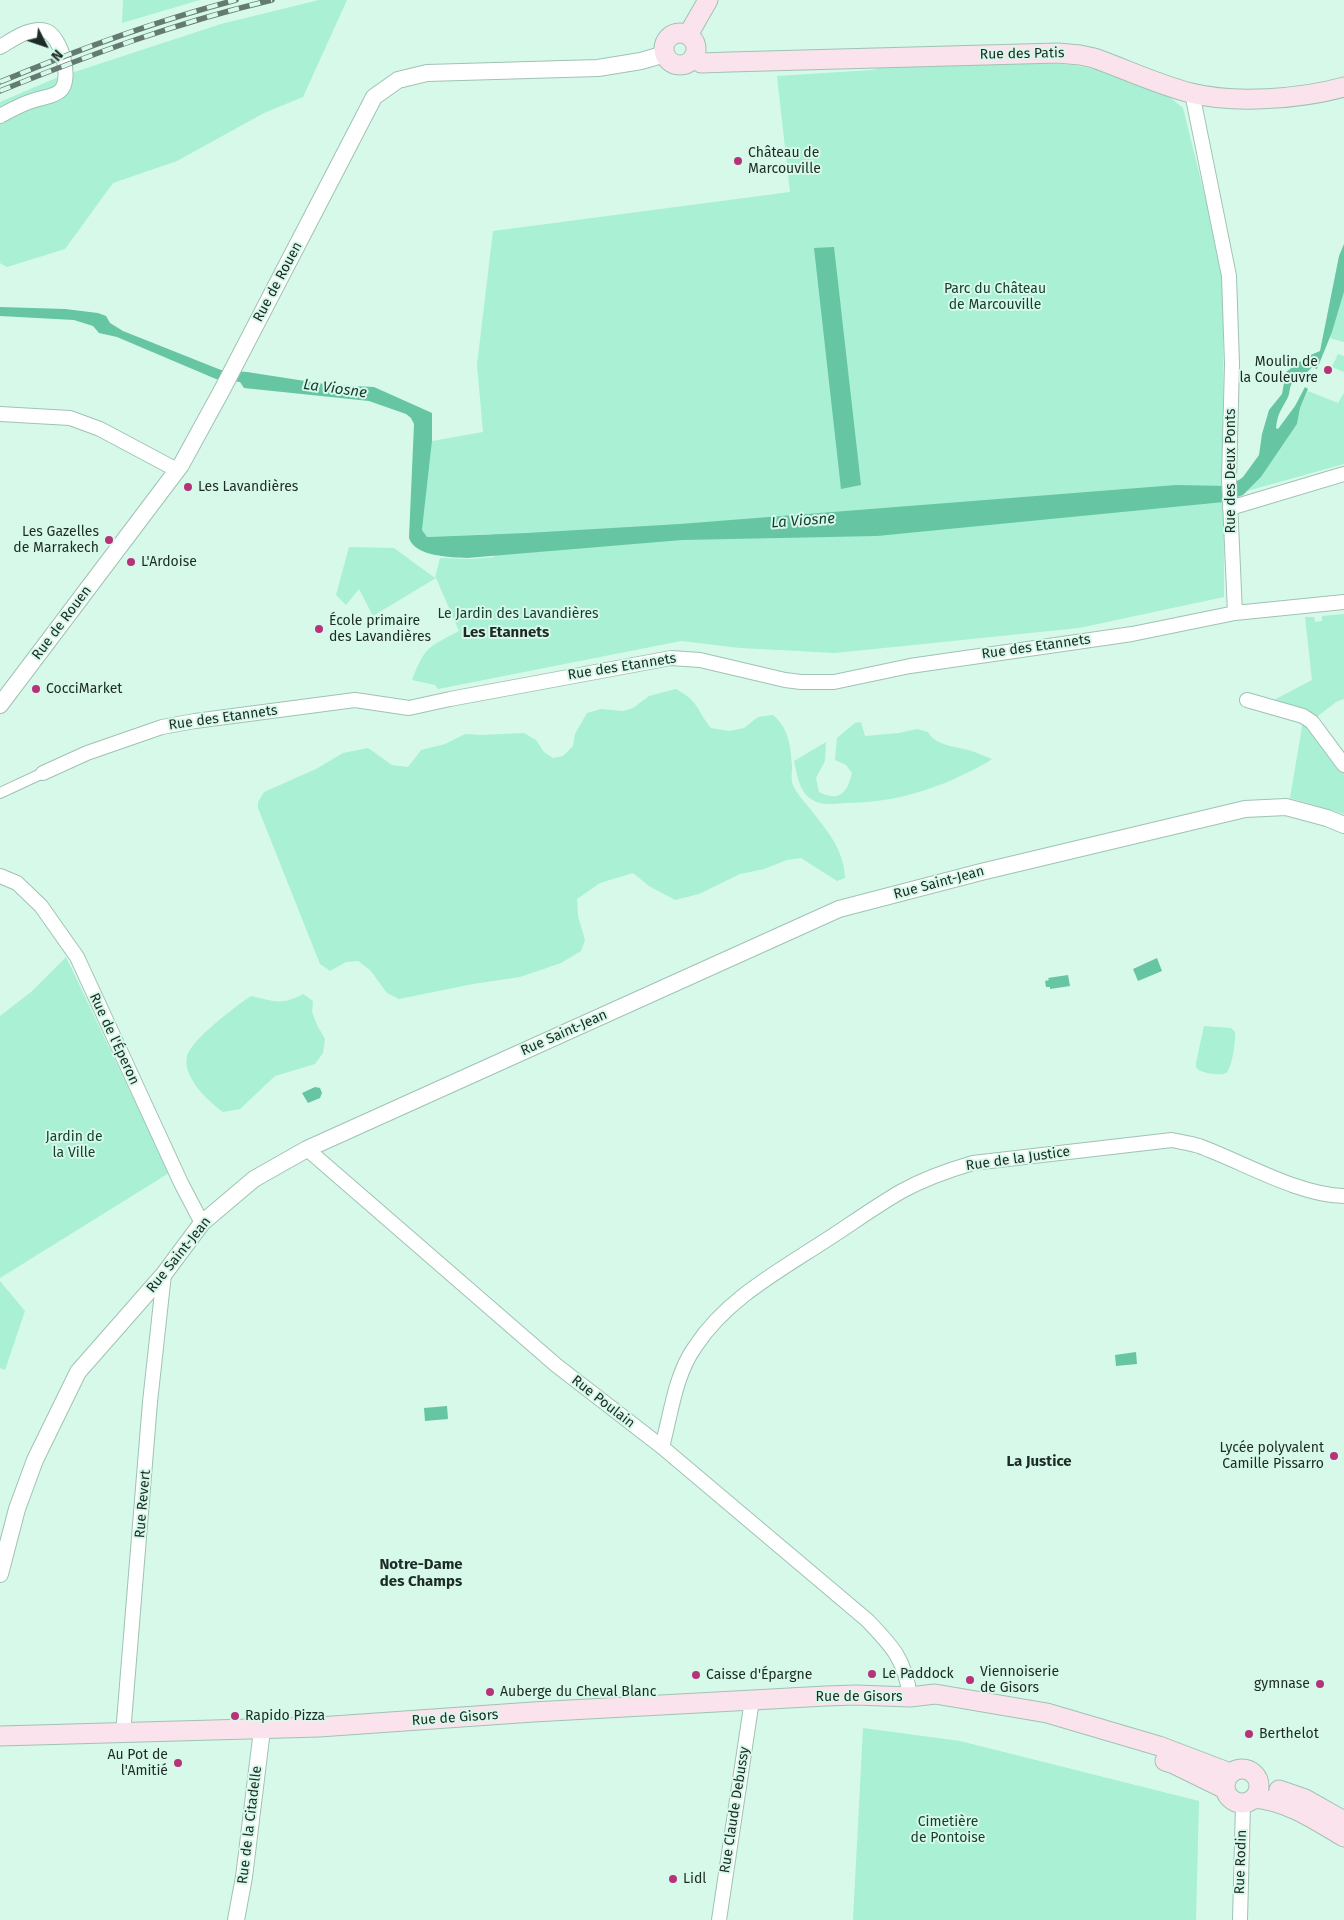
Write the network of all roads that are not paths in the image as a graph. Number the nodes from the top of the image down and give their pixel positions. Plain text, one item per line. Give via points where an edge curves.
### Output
1 (708, 0) edge
2 (688, 35) junction
3 (0, 47) edge
4 (665, 54) junction
5 (694, 56) junction
6 (1344, 87) edge
7 (1192, 93) junction
8 (0, 116) edge
9 (0, 414) edge
10 (177, 470) junction
11 (1344, 474) edge
12 (1230, 505) junction
13 (1344, 602) edge
14 (1235, 613) junction
15 (1247, 700) dead end
16 (0, 705) edge
17 (1344, 765) edge
18 (43, 773) joint
19 (0, 793) edge
20 (1344, 825) edge
21 (0, 876) edge
22 (307, 1149) junction
23 (1344, 1196) edge
24 (202, 1223) junction
25 (164, 1274) junction
26 (662, 1447) junction
27 (0, 1574) edge
28 (910, 1697) junction
29 (752, 1700) junction
30 (262, 1730) junction
31 (123, 1734) junction
32 (0, 1736) edge
33 (1227, 1781) junction
34 (1256, 1793) junction
35 (1344, 1820) edge
36 (1344, 1837) edge
37 (236, 1920) edge
38 (719, 1920) edge
39 (1240, 1920) edge

1 - 2 main road
2 - 4 main road via 670,37
2 - 5 main road via 696,44
3 - 8 street via 29,32 46,31 56,41 66,75 66,84 61,91
4 - 5 main road via 679,65
4 - 10 street, Rue de Rouen via 598,68 427,73 398,80 374,97
5 - 7 main road, Rue des Patis via 701,63 1070,53 1094,58
6 - 7 main road, Rue des Patis via 1265,98
7 - 12 street, Rue des Deux Ponts via 1229,276 1232,364
9 - 10 street via 70,418 100,428
10 - 16 street, Rue de Rouen
11 - 12 street
12 - 14 street, Rue des Deux Ponts
13 - 14 street, Rue des Etannets
14 - 18 street, Rue des Etannets via 1132,634 910,666 834,682 785,680 700,660 671,658 409,708 355,700 195,720 154,730
15 - 17 street via 1304,716
18 - 19 street, Rue des Etannets
20 - 22 street, Rue Saint-Jean via 1286,807 1245,808 839,909
21 - 24 street, Rue de l'Éperon via 17,883 41,906 77,956 177,1176
22 - 24 street, Rue Saint-Jean via 254,1180
22 - 26 street, Rue Poulain via 556,1365
23 - 26 street, Rue de la Justice via 1326,1196 1197,1145 1172,1140 973,1163 952,1170 903,1190 737,1300 712,1325 686,1362
24 - 25 street, Rue Saint-Jean
25 - 27 street, Rue Saint-Jean via 78,1372 36,1460 17,1509
25 - 31 street, Rue Revert via 150,1402
26 - 28 street, Rue Poulain via 886,1640 898,1656 907,1677
28 - 29 main road, Rue de Gisors via 856,1695
28 - 33 main road, Rue de Gisors via 1045,1726
29 - 30 main road, Rue de Gisors
29 - 38 street, Rue Claude Debussy
30 - 31 main road, Rue de Gisors
30 - 37 street, Rue de la Citadelle
31 - 32 main road, Rue de Gisors
33 - 34 main road via 1230,1799
33 - 34 main road via 1238,1769 1247,1769 1256,1775
34 - 35 main road via 1305,1799
34 - 36 main road via 1285,1804
34 - 39 street, Rue Rodin

